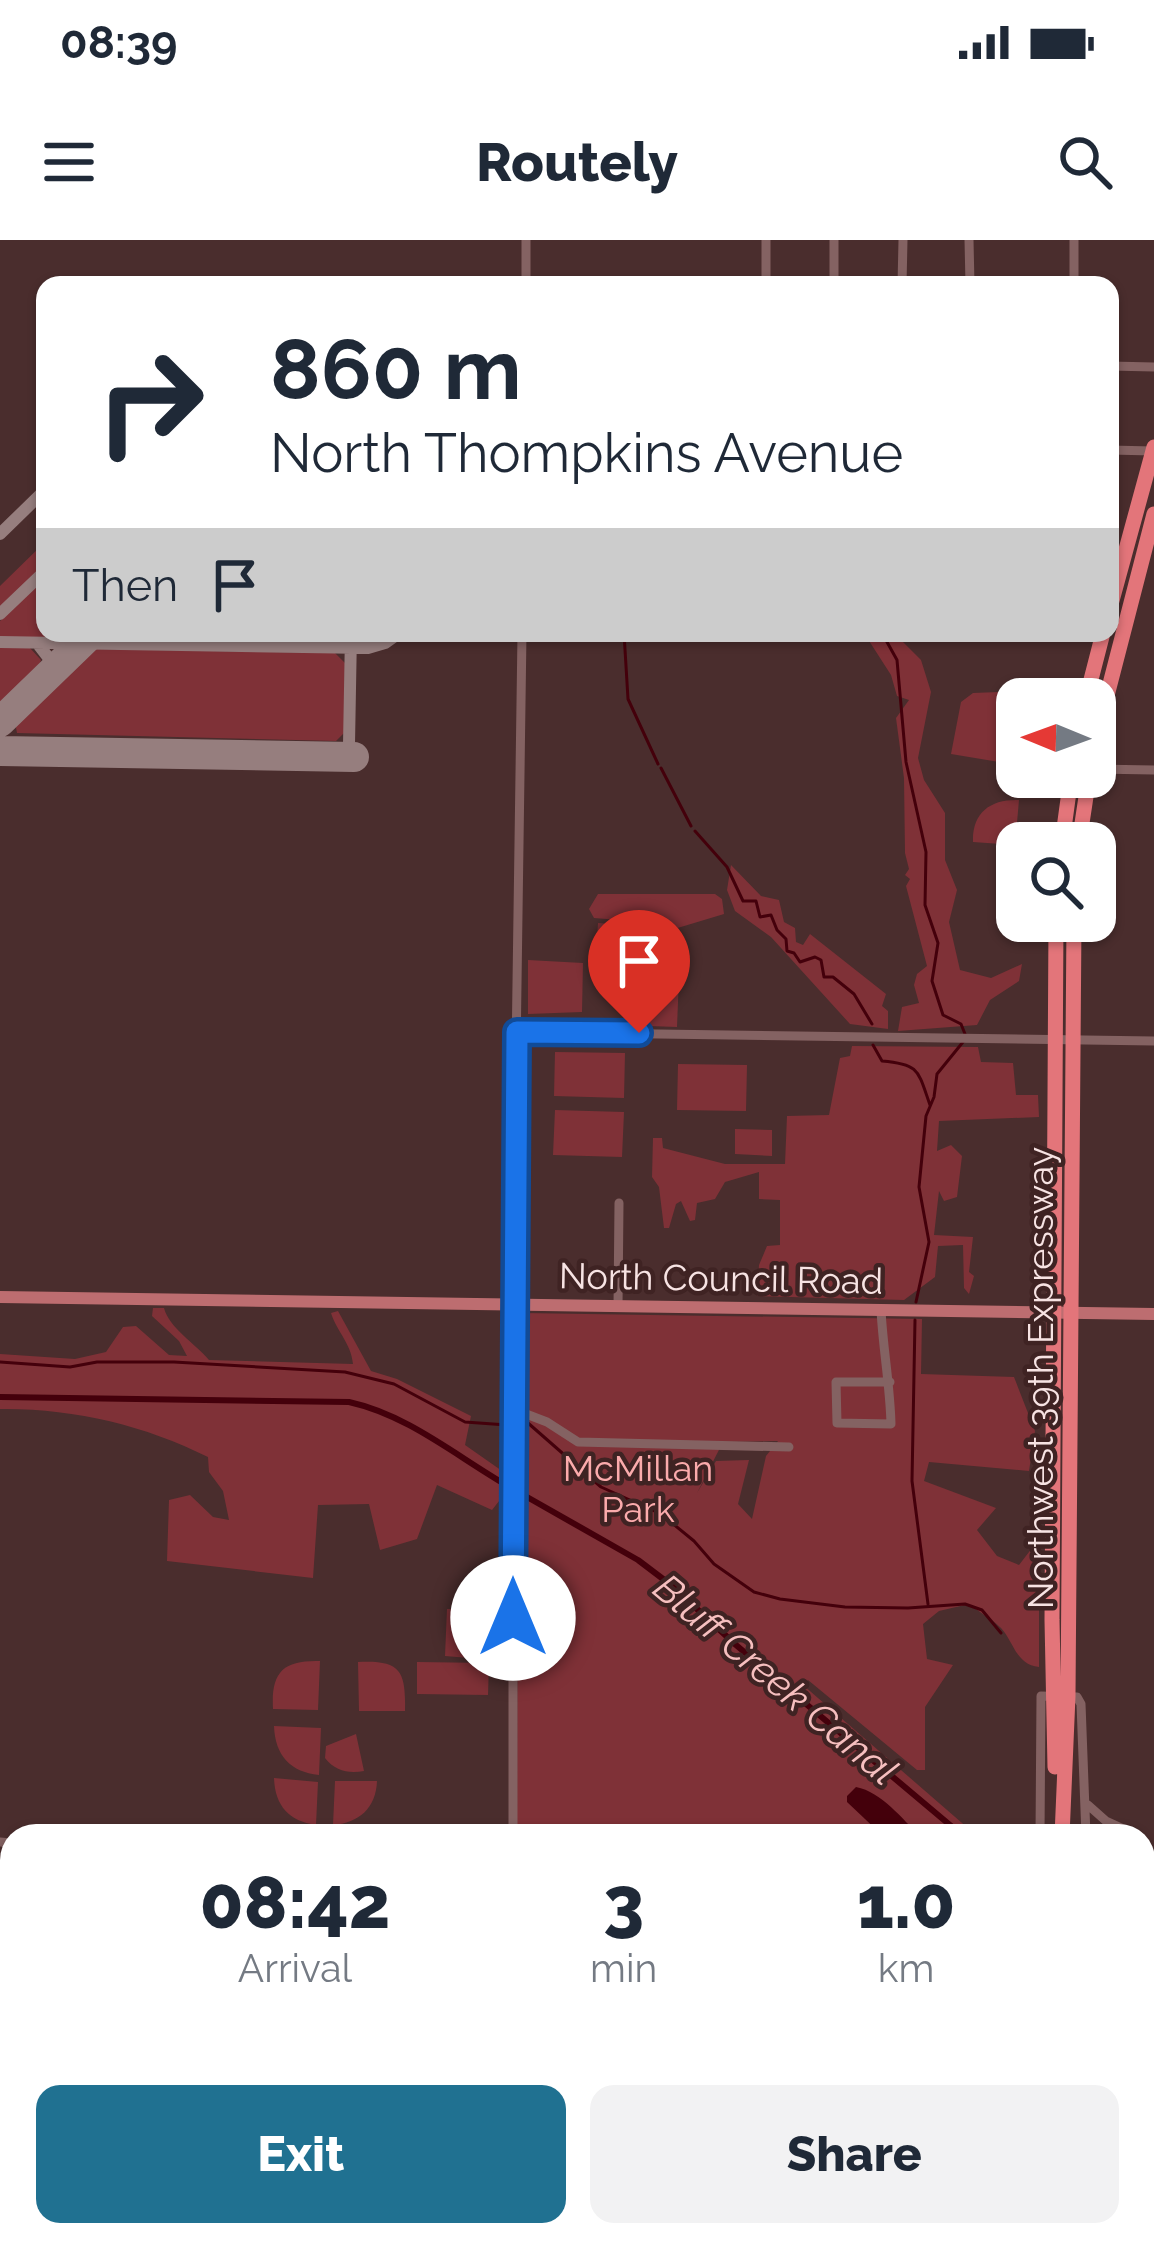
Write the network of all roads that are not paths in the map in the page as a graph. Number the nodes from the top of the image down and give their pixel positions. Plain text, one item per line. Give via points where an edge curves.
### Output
1 (526, 240) edge
2 (766, 240) edge
3 (834, 240) edge
4 (903, 240) edge
5 (969, 240) edge
6 (1075, 240) edge
7 (526, 276) edge
8 (766, 276) edge
9 (834, 276) edge
10 (902, 276) edge
11 (970, 276) edge
12 (1074, 276) edge
13 (1119, 366) edge
14 (1154, 367) edge
15 (1154, 449) edge
16 (1119, 450) edge
17 (1148, 515) edge
18 (1122, 573) edge
19 (522, 642) edge
20 (1101, 642) edge
21 (1111, 642) edge
22 (1091, 678) edge
23 (1105, 678) edge
24 (1116, 769) edge
25 (1154, 770) edge
26 (1057, 942) edge
27 (1072, 942) edge
28 (517, 1032) junction
29 (1064, 1040) junction
30 (1154, 1041) edge
31 (619, 1203) dead end
32 (0, 1297) edge
33 (514, 1305) junction
34 (618, 1306) junction
35 (881, 1310) junction
36 (1062, 1312) junction
37 (1154, 1314) edge
38 (890, 1382) junction
39 (514, 1409) junction
40 (789, 1447) dead end
41 (1060, 1696) junction
42 (1086, 1801) junction
43 (1106, 1821) junction
44 (513, 1824) edge
45 (1040, 1824) edge
46 (1059, 1824) edge
47 (1086, 1824) edge
48 (1093, 1824) edge
49 (1113, 1824) edge

1 - 7 street
2 - 8 street
3 - 9 street
4 - 10 street
5 - 11 street
6 - 12 street
13 - 14 street
15 - 16 street
15 - 17 highway
17 - 18 highway
19 - 28 street
20 - 22 highway
21 - 23 highway
24 - 25 street
26 - 29 highway, Northwest 39th Expressway
27 - 29 highway, Northwest 39th Expressway
28 - 29 street
28 - 33 street
29 - 30 street
29 - 36 highway, Northwest 39th Expressway
31 - 34 street
32 - 33 main road, North Council Road
33 - 34 main road, North Council Road
33 - 39 street
34 - 35 main road, North Council Road
35 - 36 main road, North Council Road
35 - 38 street
36 - 37 main road, North Council Road
36 - 41 highway, Northwest 39th Expressway
38 - 38 street via 891,1424 836,1424 836,1382
39 - 40 street via 578,1442
39 - 44 street
41 - 42 street via 1081,1704
41 - 45 street via 1041,1696
41 - 46 highway, Northwest 39th Expressway
42 - 43 street
42 - 47 street
43 - 48 street
43 - 49 street

